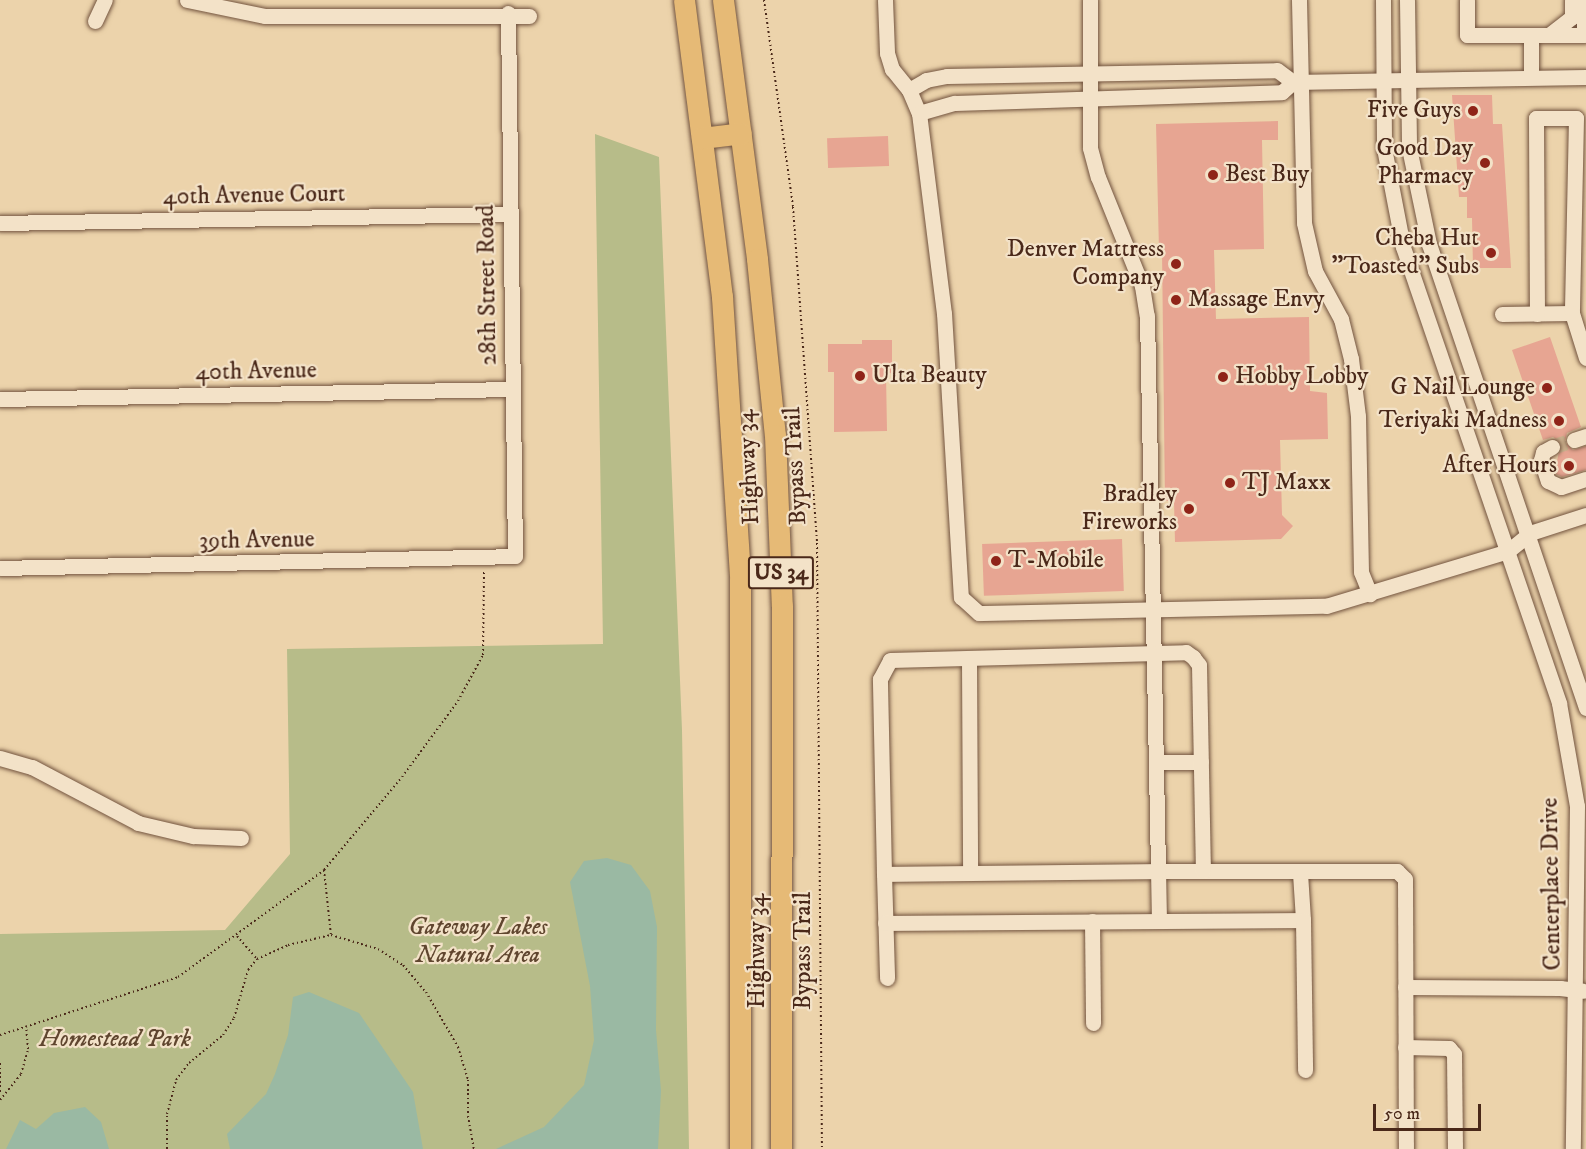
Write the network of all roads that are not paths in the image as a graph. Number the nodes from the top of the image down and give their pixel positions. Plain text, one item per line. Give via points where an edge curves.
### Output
1 (105, 0) edge
2 (187, 0) edge
3 (684, 0) edge
4 (723, 0) edge
5 (885, 0) edge
6 (1090, 0) edge
7 (1299, 0) edge
8 (1383, 0) edge
9 (1407, 0) edge
10 (1467, 0) edge
11 (1572, 0) edge
12 (1584, 0) edge
13 (508, 14) junction
14 (529, 16) dead end
15 (95, 21) dead end
16 (1531, 35) junction
17 (1549, 35) junction
18 (1091, 73) junction
19 (1531, 77) junction
20 (1586, 77) edge
21 (1406, 78) junction
22 (1383, 79) junction
23 (1296, 82) junction
24 (909, 90) junction
25 (1090, 101) junction
26 (920, 113) junction
27 (741, 133) junction
28 (702, 138) junction
29 (1581, 196) edge
30 (509, 214) junction
31 (0, 223) edge
32 (1581, 291) edge
33 (1572, 313) junction
34 (1502, 314) dead end
35 (1537, 314) junction
36 (1586, 358) edge
37 (513, 389) junction
38 (0, 399) edge
39 (1552, 447) dead end
40 (1586, 479) edge
41 (1586, 515) edge
42 (1530, 533) junction
43 (1508, 550) junction
44 (515, 556) joint
45 (0, 568) edge
46 (1370, 594) junction
47 (1153, 608) junction
48 (1154, 654) junction
49 (969, 659) junction
50 (1586, 708) edge
51 (0, 758) edge
52 (1156, 762) junction
53 (1201, 762) junction
54 (241, 838) dead end
55 (1158, 871) junction
56 (1203, 871) junction
57 (970, 873) junction
58 (1300, 873) junction
59 (884, 874) junction
60 (1303, 920) junction
61 (1092, 921) junction
62 (1159, 921) junction
63 (885, 923) junction
64 (887, 978) dead end
65 (1405, 987) junction
66 (1581, 991) edge
67 (1093, 1023) dead end
68 (1405, 1047) junction
69 (1305, 1070) dead end
70 (740, 1149) edge
71 (782, 1149) edge
72 (1406, 1149) edge
73 (1455, 1149) edge
74 (1573, 1149) edge

1 - 15 street
2 - 13 street via 265,16
3 - 28 highway, Highway 34 / US 34
4 - 27 highway, Highway 34 / US 34
5 - 24 street via 887,53 892,69
6 - 18 street
7 - 23 street
8 - 22 street, Centerplace Drive
9 - 21 street
10 - 16 street via 1467,35
11 - 17 street via 1572,17
12 - 17 street via 1584,35
13 - 14 street
13 - 30 street, 28th Street Road
16 - 17 street
16 - 19 street
18 - 23 street via 1277,70
18 - 24 street via 947,76 926,80
18 - 25 street
19 - 20 street
19 - 21 street
21 - 22 street
21 - 42 street via 1409,148 1429,244
22 - 23 street
22 - 43 street, Centerplace Drive via 1384,148 1403,247
23 - 25 street via 1282,92
23 - 46 street via 1304,223 1315,271 1341,319 1351,359 1358,417 1361,572
24 - 26 street
25 - 26 street via 955,104
25 - 47 street via 1090,148 1142,286 1147,316
26 - 47 street via 944,313 961,597 979,613
27 - 28 highway
27 - 71 highway, Highway 34 / US 34 via 775,435 782,606
28 - 70 highway, Highway 34 / US 34 via 722,297 740,579
29 - 32 street
29 - 35 street via 1576,118 1536,118
30 - 31 street, 40th Avenue Court
30 - 37 street, 28th Street Road
32 - 33 street
33 - 35 street
33 - 36 street
34 - 35 street
37 - 38 street, 40th Avenue
37 - 44 street, 28th Street Road
39 - 40 street via 1541,460 1548,481 1561,487
41 - 42 street
42 - 43 street
42 - 50 street
43 - 46 street
43 - 66 street, Centerplace Drive via 1559,703 1577,806
44 - 45 street, 39th Avenue
46 - 47 street via 1326,606
47 - 48 street
48 - 49 street
48 - 52 street
48 - 53 street via 1186,652 1199,665
49 - 57 street
49 - 59 street via 890,660 880,679
51 - 54 street via 32,767 138,822 193,836
52 - 53 street
52 - 55 street
53 - 56 street
55 - 56 street
55 - 57 street
55 - 62 street
56 - 58 street
57 - 59 street
58 - 60 street
58 - 65 street via 1397,871 1406,879
59 - 63 street
60 - 62 street
60 - 69 street
61 - 62 street
61 - 63 street
61 - 67 street
63 - 64 street
65 - 66 street
65 - 68 street
66 - 74 street, Centerplace Drive
68 - 72 street
68 - 73 street via 1449,1048 1454,1054

